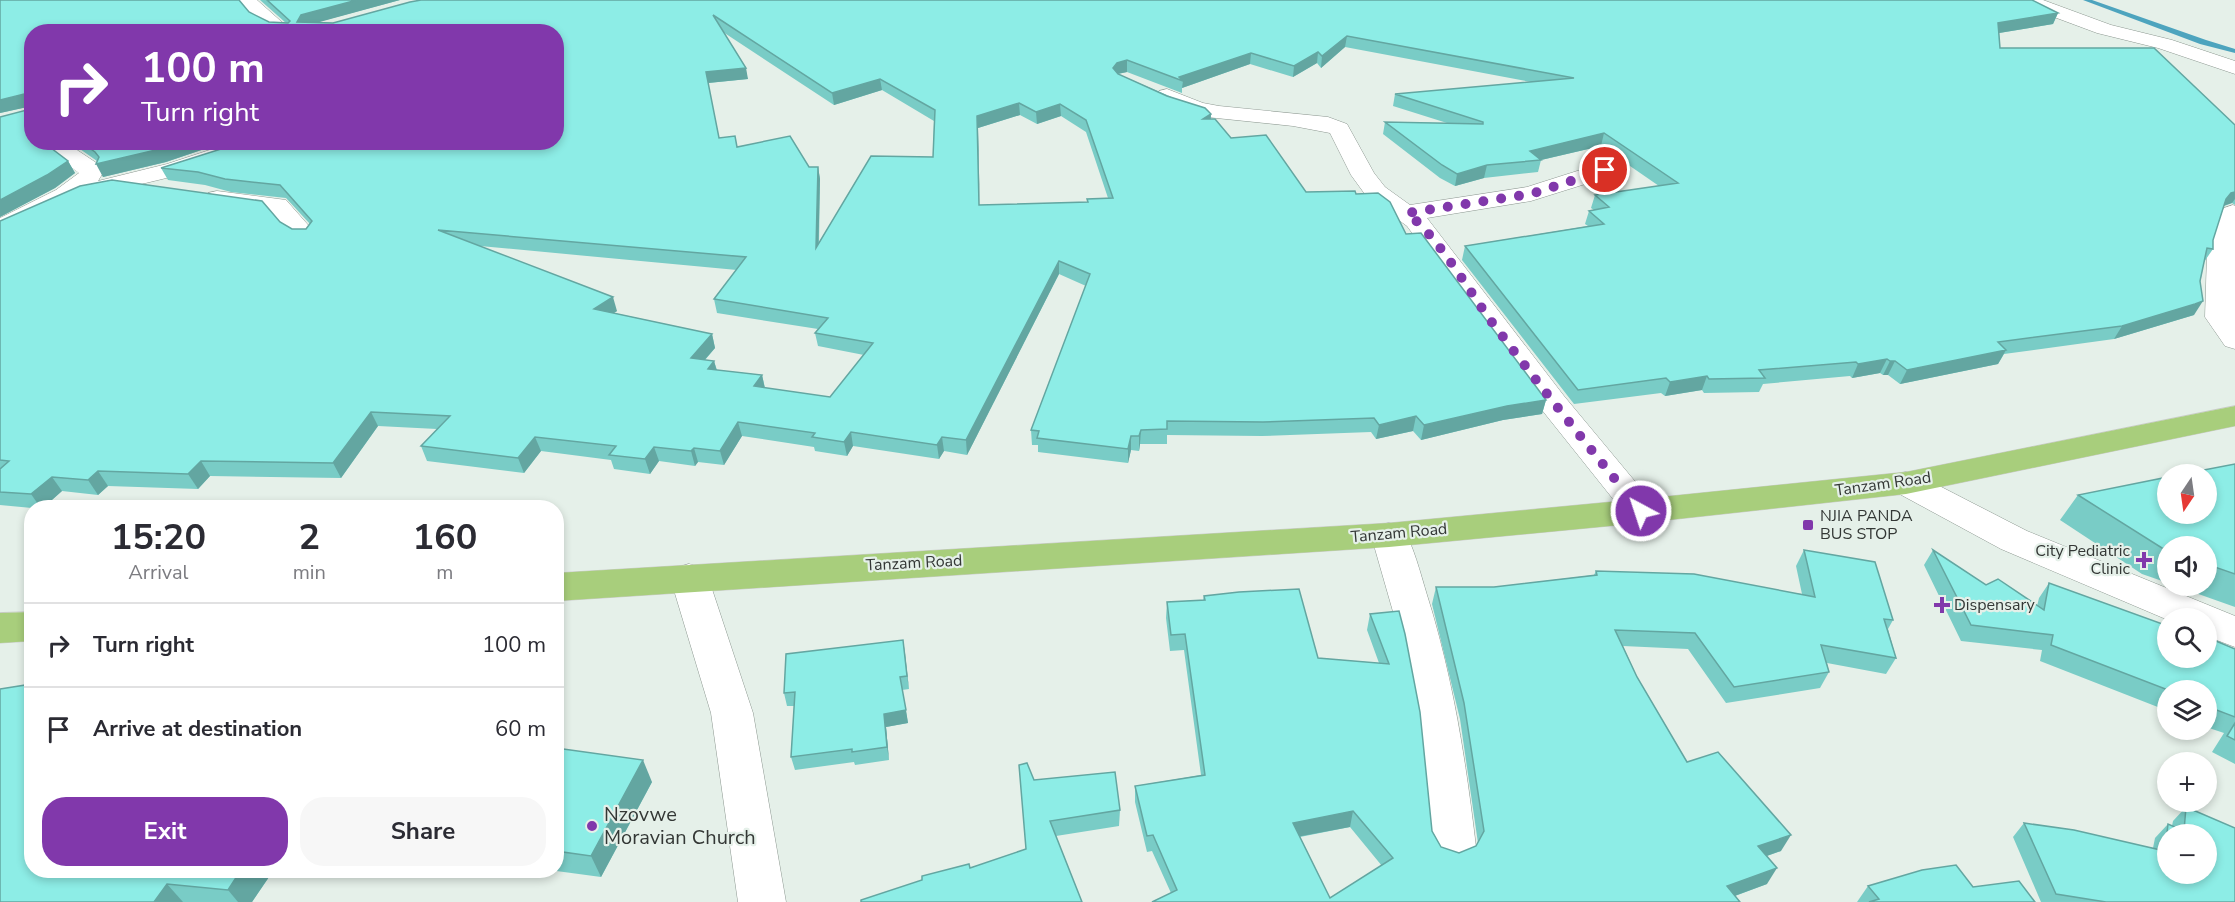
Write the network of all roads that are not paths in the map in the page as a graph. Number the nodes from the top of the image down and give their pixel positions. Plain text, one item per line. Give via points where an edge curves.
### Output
1 (247, 0) edge
2 (2026, 0) edge
3 (273, 24) edge
4 (2235, 68) edge
5 (1145, 87) edge
6 (60, 150) edge
7 (235, 150) edge
8 (1605, 170) dead end
9 (117, 182) junction
10 (60, 197) junction
11 (1407, 213) junction
12 (2233, 213) dead end
13 (0, 228) edge
14 (303, 234) edge
15 (2235, 340) edge
16 (2235, 416) edge
17 (1906, 483) junction
18 (1641, 511) junction
19 (1389, 535) junction
20 (689, 577) junction
21 (564, 586) edge
22 (2177, 608) edge
23 (2217, 625) edge
24 (24, 626) edge
25 (0, 628) edge
26 (2235, 632) edge
27 (1453, 847) dead end
28 (762, 902) edge

1 - 3 street
2 - 4 street via 2104,29 2165,44
5 - 11 street via 1208,111 1328,124 1339,129 1376,192
6 - 10 street via 92,171 90,178
7 - 9 street
8 - 11 street via 1531,194
9 - 10 street
9 - 14 street via 277,205
10 - 13 street
11 - 18 street via 1458,273 1553,403
12 - 15 street via 2220,255 2219,317
16 - 17 highway, Tanzam Road
17 - 18 highway, Tanzam Road
17 - 22 street via 2014,540
18 - 19 highway, Tanzam Road
19 - 20 highway, Tanzam Road
19 - 27 street via 1406,580 1429,667 1446,763
20 - 21 highway, Tanzam Road
20 - 28 street via 732,713
23 - 26 street
24 - 25 highway

